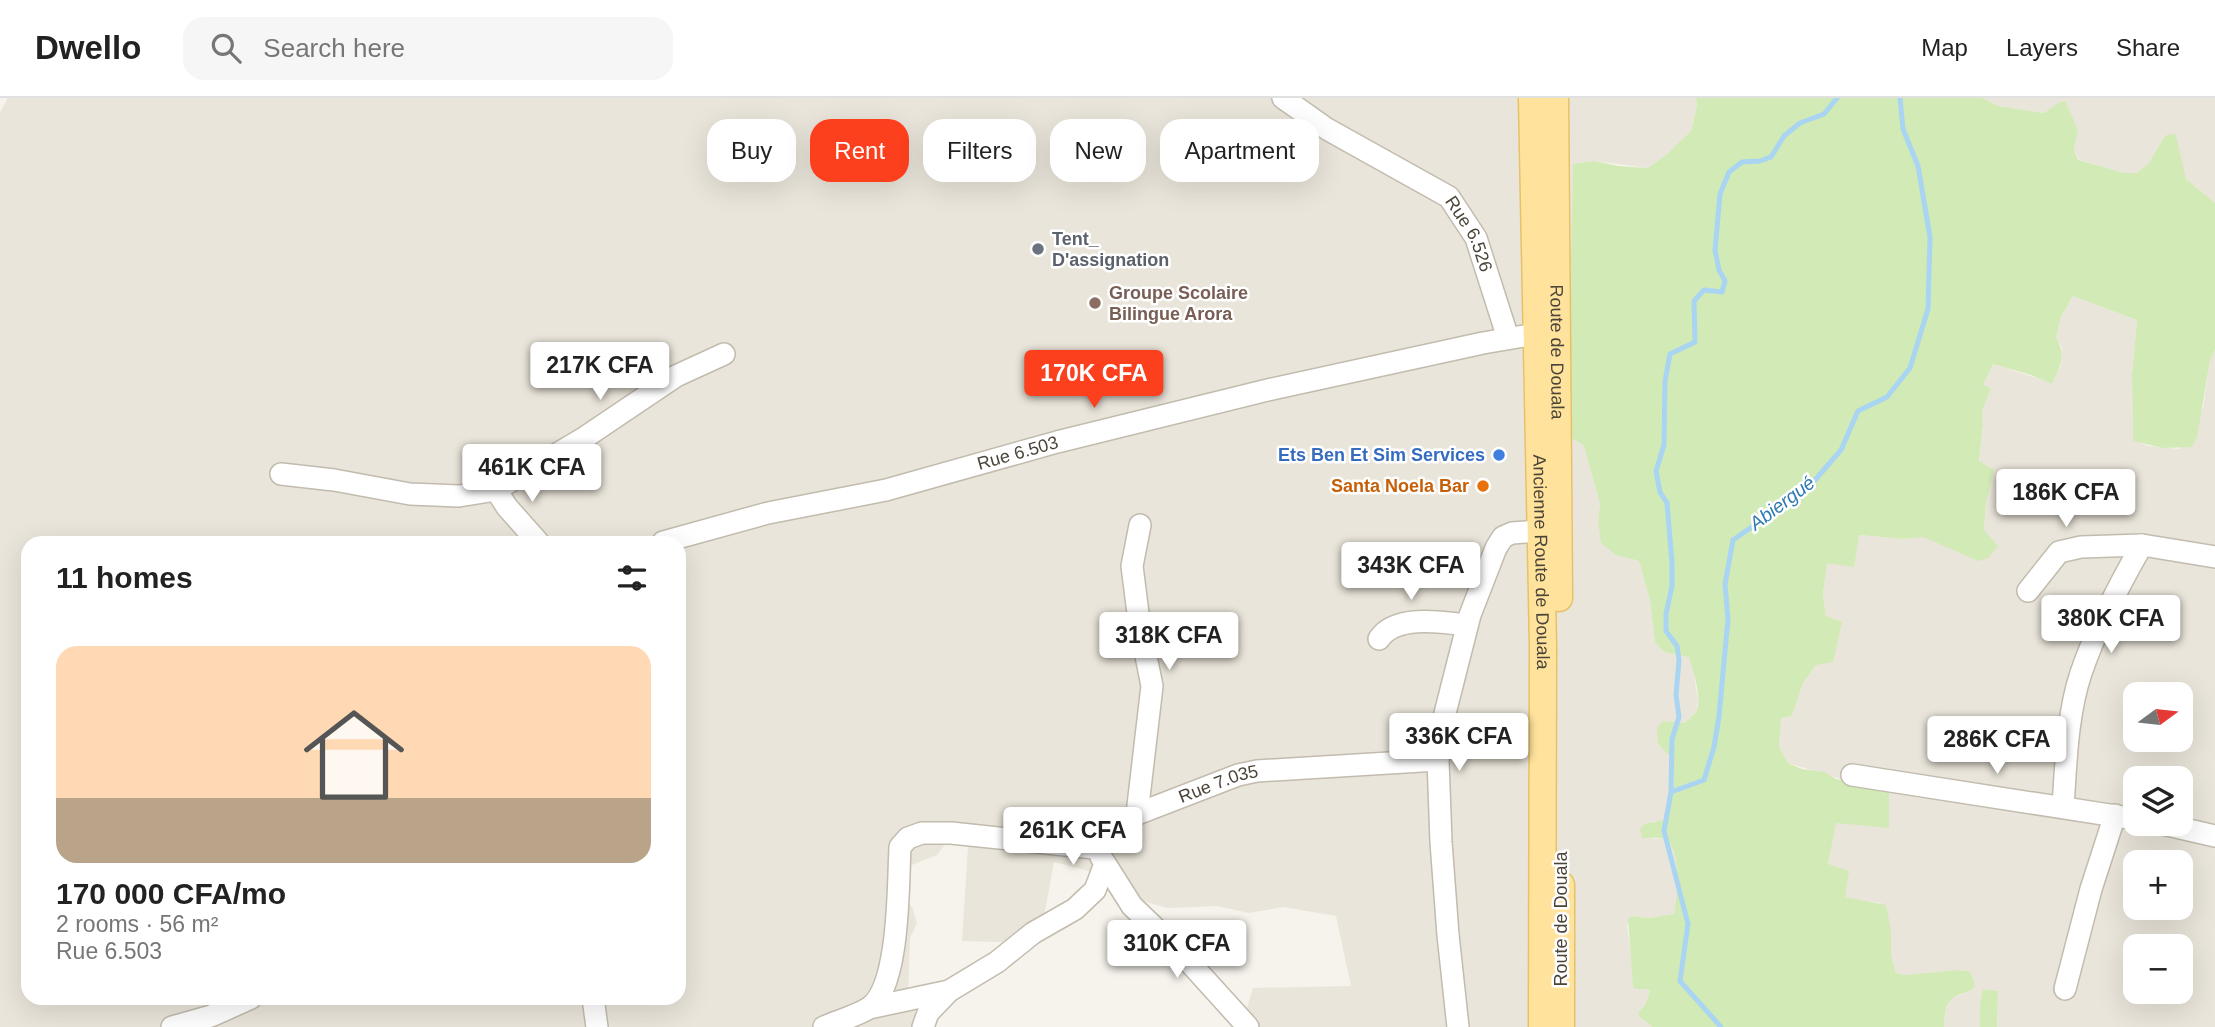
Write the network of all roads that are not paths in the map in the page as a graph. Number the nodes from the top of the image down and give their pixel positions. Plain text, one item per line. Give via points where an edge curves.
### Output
1 (1283, 98) edge
2 (1532, 98) edge
3 (1555, 98) edge
4 (1536, 334) junction
5 (1508, 338) junction
6 (724, 354) dead end
7 (281, 474) dead end
8 (496, 490) junction
9 (1140, 524) dead end
10 (1540, 531) junction
11 (533, 536) edge
12 (685, 536) edge
13 (2141, 545) junction
14 (2215, 557) edge
15 (2028, 591) dead end
16 (1467, 625) junction
17 (1379, 639) dead end
18 (1438, 760) junction
19 (1852, 775) dead end
20 (2063, 807) junction
21 (1137, 814) junction
22 (2123, 817) edge
23 (2123, 821) edge
24 (2193, 830) edge
25 (2215, 835) edge
26 (1105, 864) junction
27 (2064, 989) dead end
28 (949, 991) junction
29 (235, 1005) edge
30 (594, 1005) edge
31 (869, 1008) junction
32 (172, 1027) edge
33 (597, 1027) edge
34 (824, 1027) edge
35 (923, 1027) edge
36 (1248, 1027) edge
37 (1458, 1027) edge
38 (1542, 1027) edge
39 (1561, 1027) edge

1 - 5 street, Rue 6.526 via 1338,135 1449,197 1476,238
2 - 4 main road, Ancienne Route de Douala
3 - 39 main road, Route de Douala
4 - 5 street, Rue 6.503
4 - 10 main road, Ancienne Route de Douala
5 - 12 street, Rue 6.503 via 1149,418 886,490 768,513
6 - 8 street via 676,376
7 - 8 street via 410,494 459,496
8 - 11 street
9 - 21 street via 1132,566 1152,686
10 - 16 street via 1503,537
10 - 38 main road, Ancienne Route de Douala
13 - 14 street
13 - 15 street via 2059,552
13 - 20 street via 2080,674
16 - 17 street via 1425,621 1398,626
16 - 18 street via 1441,729
18 - 21 street, Rue 7.035 via 1257,771
18 - 37 street
19 - 20 street
20 - 22 street
21 - 26 street, Rue 7.035 via 1124,827
23 - 27 street via 2091,889
24 - 25 street
26 - 28 street via 1095,890 1075,909
26 - 31 street via 951,833 908,838 900,847 896,933 887,982
26 - 36 street via 1132,906
28 - 31 street
28 - 35 street via 928,1013
29 - 32 street
30 - 33 street
31 - 34 street

